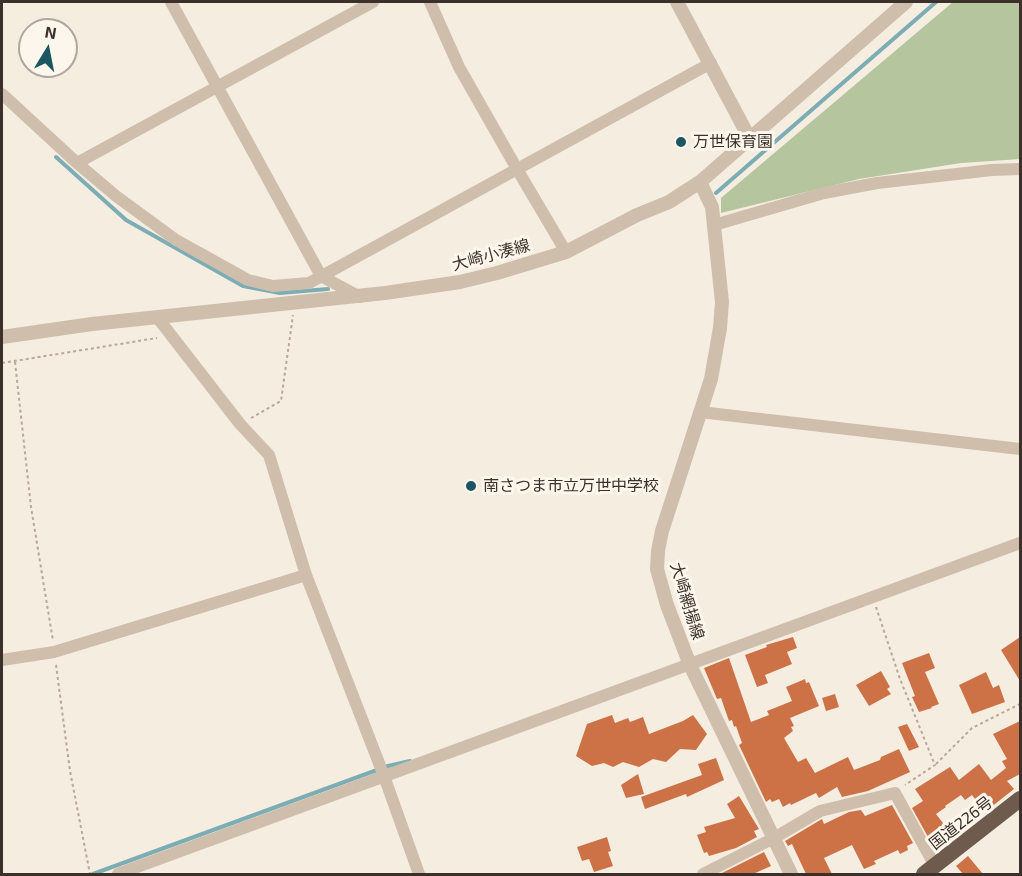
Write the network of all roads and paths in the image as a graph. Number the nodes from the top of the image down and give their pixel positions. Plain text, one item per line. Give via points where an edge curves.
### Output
1 (171, 2) edge
2 (373, 2) edge
3 (430, 2) edge
4 (677, 2) edge
5 (906, 2) edge
6 (711, 63) junction
7 (217, 86) junction
8 (2, 94) edge
9 (750, 139) junction
10 (77, 163) junction
11 (517, 169) junction
12 (1020, 169) edge
13 (700, 182) junction
14 (714, 225) junction
15 (567, 252) junction
16 (321, 276) junction
17 (360, 297) junction
18 (294, 303) junction
19 (157, 317) junction
20 (171, 335) junction
21 (2, 337) edge
22 (15, 362) junction
23 (2, 363) edge
24 (700, 412) junction
25 (240, 424) junction
26 (1020, 449) edge
27 (1020, 543) edge
28 (306, 575) junction
29 (872, 596) junction
30 (54, 652) junction
31 (2, 660) edge
32 (690, 665) junction
33 (1020, 704) edge
34 (935, 765) junction
35 (383, 772) junction
36 (895, 793) junction
37 (1020, 799) edge
38 (774, 838) junction
39 (930, 870) edge
40 (90, 874) edge
41 (118, 874) edge
42 (419, 874) edge
43 (704, 874) edge
44 (790, 874) edge

1 - 7 street
2 - 7 street
3 - 11 street via 459,67
4 - 6 street
5 - 9 street, 大崎小湊線
6 - 9 street
6 - 11 street
7 - 10 street
7 - 16 street
8 - 10 street
9 - 13 street, 大崎小湊線
10 - 16 street via 176,240 248,280 273,286 309,283
11 - 15 street
11 - 16 street
12 - 14 street via 876,183 824,193
13 - 14 street, 大崎網揚線 via 712,207
13 - 15 street, 大崎小湊線 via 669,202
14 - 24 street, 大崎網揚線 via 722,302 711,379
15 - 17 street, 大崎小湊線 via 460,282
16 - 17 street
17 - 18 street, 大崎小湊線
18 - 19 street, 大崎小湊線
18 - 25 path via 281,401
19 - 20 street
19 - 21 street, 大崎小湊線
20 - 22 path
20 - 25 street
22 - 23 path
22 - 30 path via 31,507
24 - 26 street
24 - 32 street, 大崎網揚線 via 662,531 657,569
25 - 28 street via 269,454
27 - 29 street
28 - 30 street
28 - 35 street
29 - 32 street
29 - 34 path
30 - 31 street
30 - 40 path via 70,771
32 - 35 street
32 - 38 street, 大崎網揚線
33 - 34 path via 972,728
34 - 36 path
35 - 41 street
35 - 42 street
36 - 38 street via 820,811
36 - 39 street
37 - 39 highway, 国道226号
38 - 43 street
38 - 44 street, 大崎網揚線

